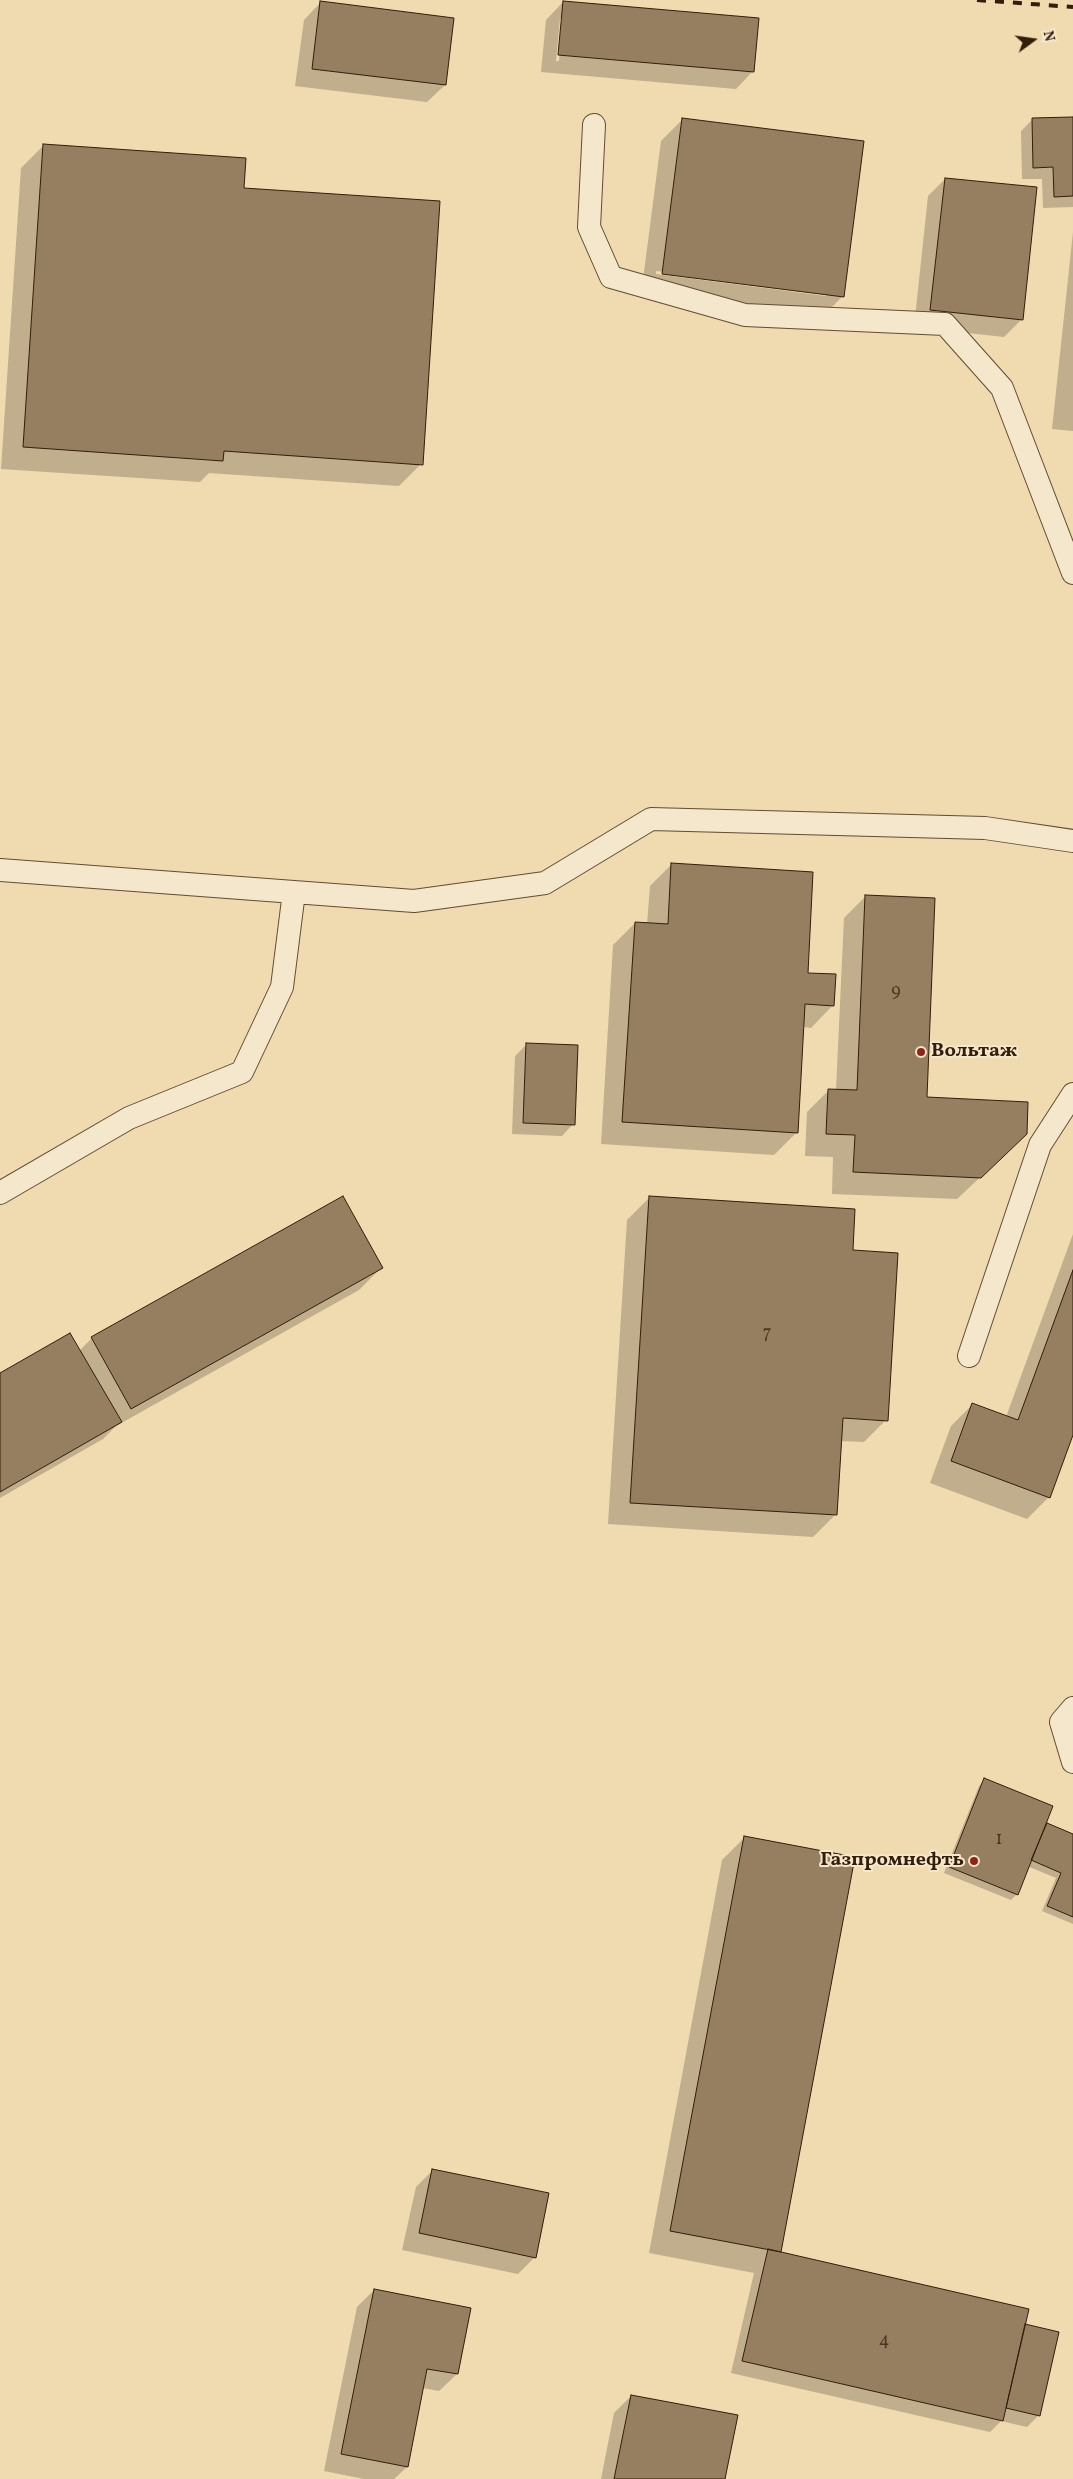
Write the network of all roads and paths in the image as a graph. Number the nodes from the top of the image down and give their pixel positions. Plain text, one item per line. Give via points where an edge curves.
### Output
1 (594, 126) dead end
2 (1073, 573) edge
3 (1073, 841) edge
4 (0, 870) edge
5 (294, 892) junction
6 (1073, 1094) edge
7 (0, 1193) edge
8 (969, 1356) dead end
9 (1073, 1708) edge
10 (1073, 1762) edge

1 - 2 lane via 589,227 611,277 745,315 945,324 1002,388
3 - 5 lane via 985,828 652,819 545,883 414,901
4 - 5 lane
5 - 7 lane via 282,987 242,1072 129,1118
6 - 8 lane via 1040,1145
9 - 10 lane via 1061,1722

